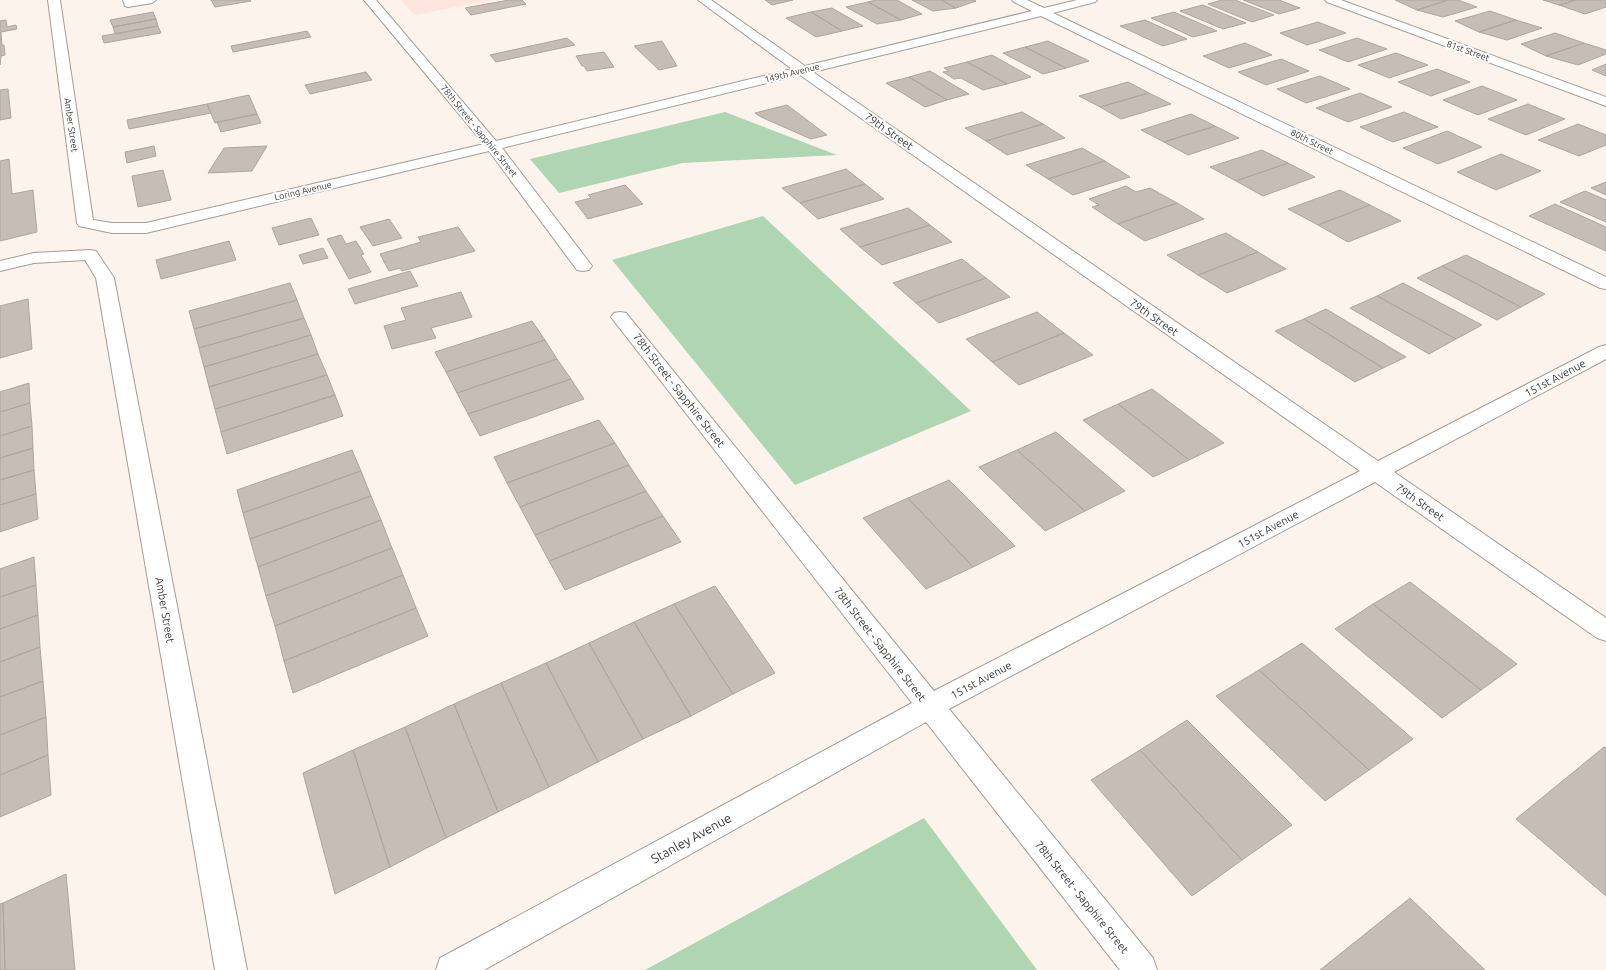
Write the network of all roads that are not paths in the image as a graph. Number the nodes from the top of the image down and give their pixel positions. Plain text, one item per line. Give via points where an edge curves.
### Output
1 (54, 0) edge
2 (127, 0) edge
3 (152, 0) edge
4 (370, 0) edge
5 (704, 0) edge
6 (1018, 0) edge
7 (1091, 0) edge
8 (1331, 0) edge
9 (1043, 12) junction
10 (802, 71) junction
11 (1606, 102) edge
12 (493, 146) junction
13 (112, 228) joint
14 (0, 266) edge
15 (583, 266) dead end
16 (1606, 284) edge
17 (620, 317) dead end
18 (1606, 351) edge
19 (1377, 472) junction
20 (1606, 631) edge
21 (930, 706) junction
22 (231, 970) edge
23 (452, 970) edge
24 (1141, 970) edge

1 - 13 street, Amber Street via 85,222
2 - 3 lane via 128,4
4 - 12 street, 78th Street - Sapphire Street
5 - 10 street, 79th Street
6 - 9 street, 80th Street
7 - 9 street, 149th Avenue
8 - 11 street, 81st Street
9 - 10 street, 149th Avenue
9 - 16 street, 80th Street
10 - 12 street, 149th Avenue
10 - 19 street, 79th Street
12 - 13 street, Loring Avenue via 146,228
12 - 15 street, 78th Street - Sapphire Street
14 - 22 street, Amber Street via 34,258 90,255 105,278
17 - 21 street, 78th Street - Sapphire Street
18 - 19 street, 151st Avenue
19 - 20 street, 79th Street
19 - 21 street, 151st Avenue
21 - 23 street, Stanley Avenue
21 - 24 street, 78th Street - Sapphire Street

